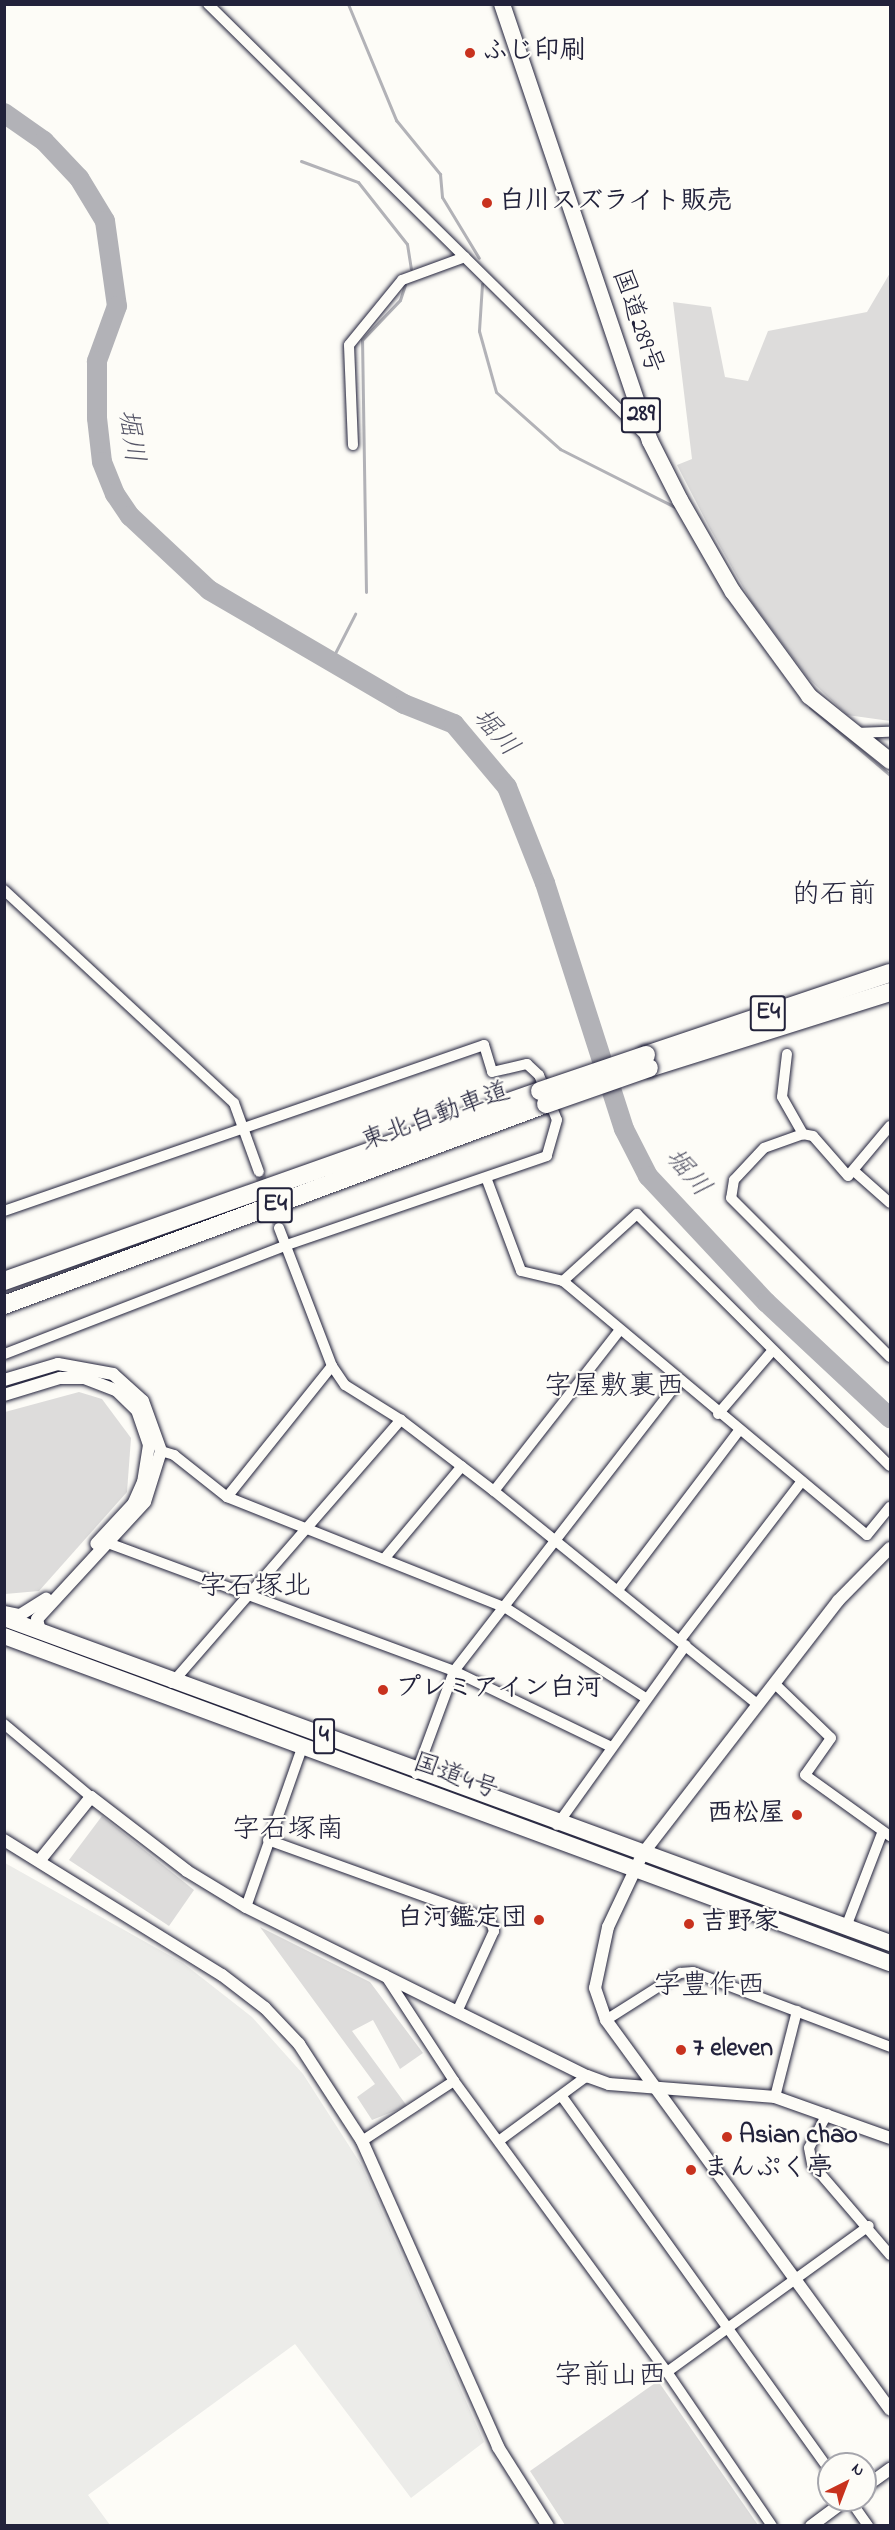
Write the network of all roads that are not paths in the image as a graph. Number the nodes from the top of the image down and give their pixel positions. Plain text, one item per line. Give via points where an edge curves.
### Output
1 (208, 4) edge
2 (502, 4) edge
3 (465, 257) junction
4 (650, 441) junction
5 (352, 445) dead end
6 (891, 732) edge
7 (851, 734) junction
8 (891, 761) edge
9 (4, 890) edge
10 (891, 973) edge
11 (891, 992) edge
12 (787, 1054) dead end
13 (647, 1061) junction
14 (543, 1098) junction
15 (891, 1126) edge
16 (243, 1129) junction
17 (803, 1134) junction
18 (854, 1171) junction
19 (259, 1172) tunnel mouth
20 (487, 1180) junction
21 (891, 1203) edge
22 (4, 1211) edge
23 (279, 1227) tunnel mouth
24 (287, 1245) junction
25 (4, 1281) edge
26 (563, 1281) junction
27 (4, 1305) edge
28 (620, 1330) junction
29 (773, 1350) junction
30 (4, 1354) edge
31 (891, 1357) edge
32 (332, 1366) junction
33 (4, 1380) edge
34 (679, 1381) junction
35 (4, 1395) edge
36 (718, 1414) junction
37 (401, 1420) junction
38 (738, 1432) junction
39 (161, 1451) junction
40 (462, 1466) junction
41 (891, 1466) edge
42 (802, 1481) junction
43 (494, 1491) junction
44 (227, 1497) junction
45 (891, 1507) edge
46 (307, 1528) junction
47 (556, 1541) junction
48 (108, 1543) junction
49 (891, 1548) edge
50 (384, 1559) junction
51 (618, 1590) junction
52 (247, 1596) junction
53 (506, 1608) junction
54 (4, 1612) edge
55 (4, 1618) edge
56 (40, 1631) junction
57 (4, 1636) edge
58 (683, 1642) junction
59 (454, 1671) junction
60 (172, 1683) junction
61 (774, 1683) junction
62 (644, 1697) junction
63 (758, 1704) junction
64 (4, 1724) edge
65 (609, 1746) junction
66 (303, 1748) junction
67 (418, 1769) junction
68 (409, 1789) junction
69 (91, 1797) junction
70 (559, 1821) junction
71 (886, 1835) edge
72 (4, 1840) edge
73 (268, 1840) junction
74 (549, 1840) junction
75 (644, 1853) junction
76 (40, 1860) junction
77 (635, 1869) junction
78 (246, 1907) junction
79 (846, 1927) junction
80 (891, 1944) edge
81 (891, 1963) edge
82 (384, 1972) junction
83 (797, 2011) junction
84 (458, 2012) junction
85 (606, 2020) junction
86 (891, 2047) edge
87 (587, 2076) junction
88 (454, 2081) junction
89 (659, 2086) junction
90 (775, 2097) junction
91 (563, 2098) junction
92 (827, 2114) junction
93 (891, 2138) edge
94 (500, 2140) junction
95 (362, 2142) junction
96 (869, 2226) junction
97 (891, 2255) edge
98 (796, 2278) junction
99 (728, 2327) junction
100 (667, 2372) junction
101 (891, 2410) edge
102 (817, 2453) edge
103 (891, 2469) edge
104 (877, 2479) edge
105 (831, 2512) edge
106 (857, 2512) edge
107 (548, 2526) edge
108 (772, 2526) edge
109 (811, 2526) edge
110 (868, 2526) edge

1 - 3 street
2 - 4 highway, 国道289号 / 289
3 - 4 street
3 - 5 street via 402,280 349,345
4 - 7 highway, 国道289号 / 289 via 733,592 809,696
6 - 7 street
7 - 8 highway, 国道289号 / 289
9 - 16 street via 234,1103
10 - 13 highway, 東北自動車道 / E4
11 - 13 highway, 東北自動車道 / E4
12 - 17 street via 782,1097
13 - 14 highway, 東北自動車道 / E4, bridge
14 - 25 highway, 東北自動車道 / E4
14 - 27 highway, 東北自動車道 / E4
15 - 18 street
16 - 19 street
16 - 20 street via 484,1045 492,1072 527,1064 539,1075 558,1120 547,1156
16 - 22 street
17 - 18 street via 813,1136 848,1176
17 - 31 street via 764,1148 734,1180 731,1198
18 - 21 street
20 - 24 street
20 - 26 street via 521,1272
23 - 24 street
24 - 30 street
24 - 32 street
26 - 28 street
26 - 29 street via 638,1214
28 - 34 street
28 - 43 street
29 - 36 street
29 - 41 street
32 - 37 street via 345,1385
32 - 44 street
33 - 39 street via 58,1364 113,1374 143,1401
34 - 36 street
34 - 47 street
35 - 54 street via 60,1378 102,1382 137,1410 149,1445 133,1504 38,1608 21,1615
36 - 38 street
37 - 40 street
37 - 46 street
38 - 42 street
38 - 51 street
39 - 44 street via 174,1455
39 - 48 street via 145,1502
40 - 43 street
40 - 50 street
42 - 45 street via 867,1535
42 - 58 street
43 - 47 street
44 - 46 street
46 - 50 street
46 - 52 street
47 - 51 street
47 - 53 street
48 - 52 street
48 - 56 street via 37,1619
49 - 61 street via 838,1602
50 - 53 street
51 - 58 street
52 - 59 street
52 - 60 street
53 - 59 street
53 - 62 street
55 - 56 highway, 国道4号 / 4
56 - 60 highway, 国道4号 / 4
57 - 66 highway, 国道4号 / 4
58 - 62 street
58 - 63 street
59 - 65 street
59 - 67 street
60 - 67 highway, 国道4号 / 4
61 - 63 street
61 - 71 street via 831,1738 805,1775
62 - 65 street
63 - 75 street
64 - 69 street
65 - 70 street
66 - 68 highway, 国道4号 / 4
66 - 73 street
67 - 68 street
67 - 70 highway, 国道4号 / 4
68 - 74 highway, 国道4号 / 4
69 - 76 street
69 - 78 street via 187,1871
70 - 74 street
70 - 75 highway, 国道4号 / 4
71 - 79 street
72 - 76 street
73 - 78 street
73 - 84 street via 490,1920 494,1931
74 - 77 highway, 国道4号 / 4
75 - 77 street
75 - 79 highway, 国道4号 / 4
76 - 95 street via 265,2008 319,2071
77 - 81 highway, 国道4号 / 4
77 - 85 street via 596,1970 595,1997
78 - 82 street
79 - 80 highway, 国道4号 / 4
82 - 84 street
82 - 88 street
83 - 85 street via 693,1972 680,1973
83 - 86 street
83 - 90 street
84 - 87 street
85 - 89 street
87 - 89 street via 609,2084
87 - 91 street
88 - 94 street
88 - 95 street
89 - 90 street
89 - 98 street
90 - 92 street
91 - 94 street
91 - 99 street
92 - 93 street
92 - 96 street via 807,2154
94 - 100 street
95 - 107 street via 498,2447
96 - 97 street
96 - 98 street
98 - 99 street
98 - 101 street
99 - 100 street
99 - 102 street
100 - 108 street
103 - 104 street
105 - 109 street
106 - 110 street

